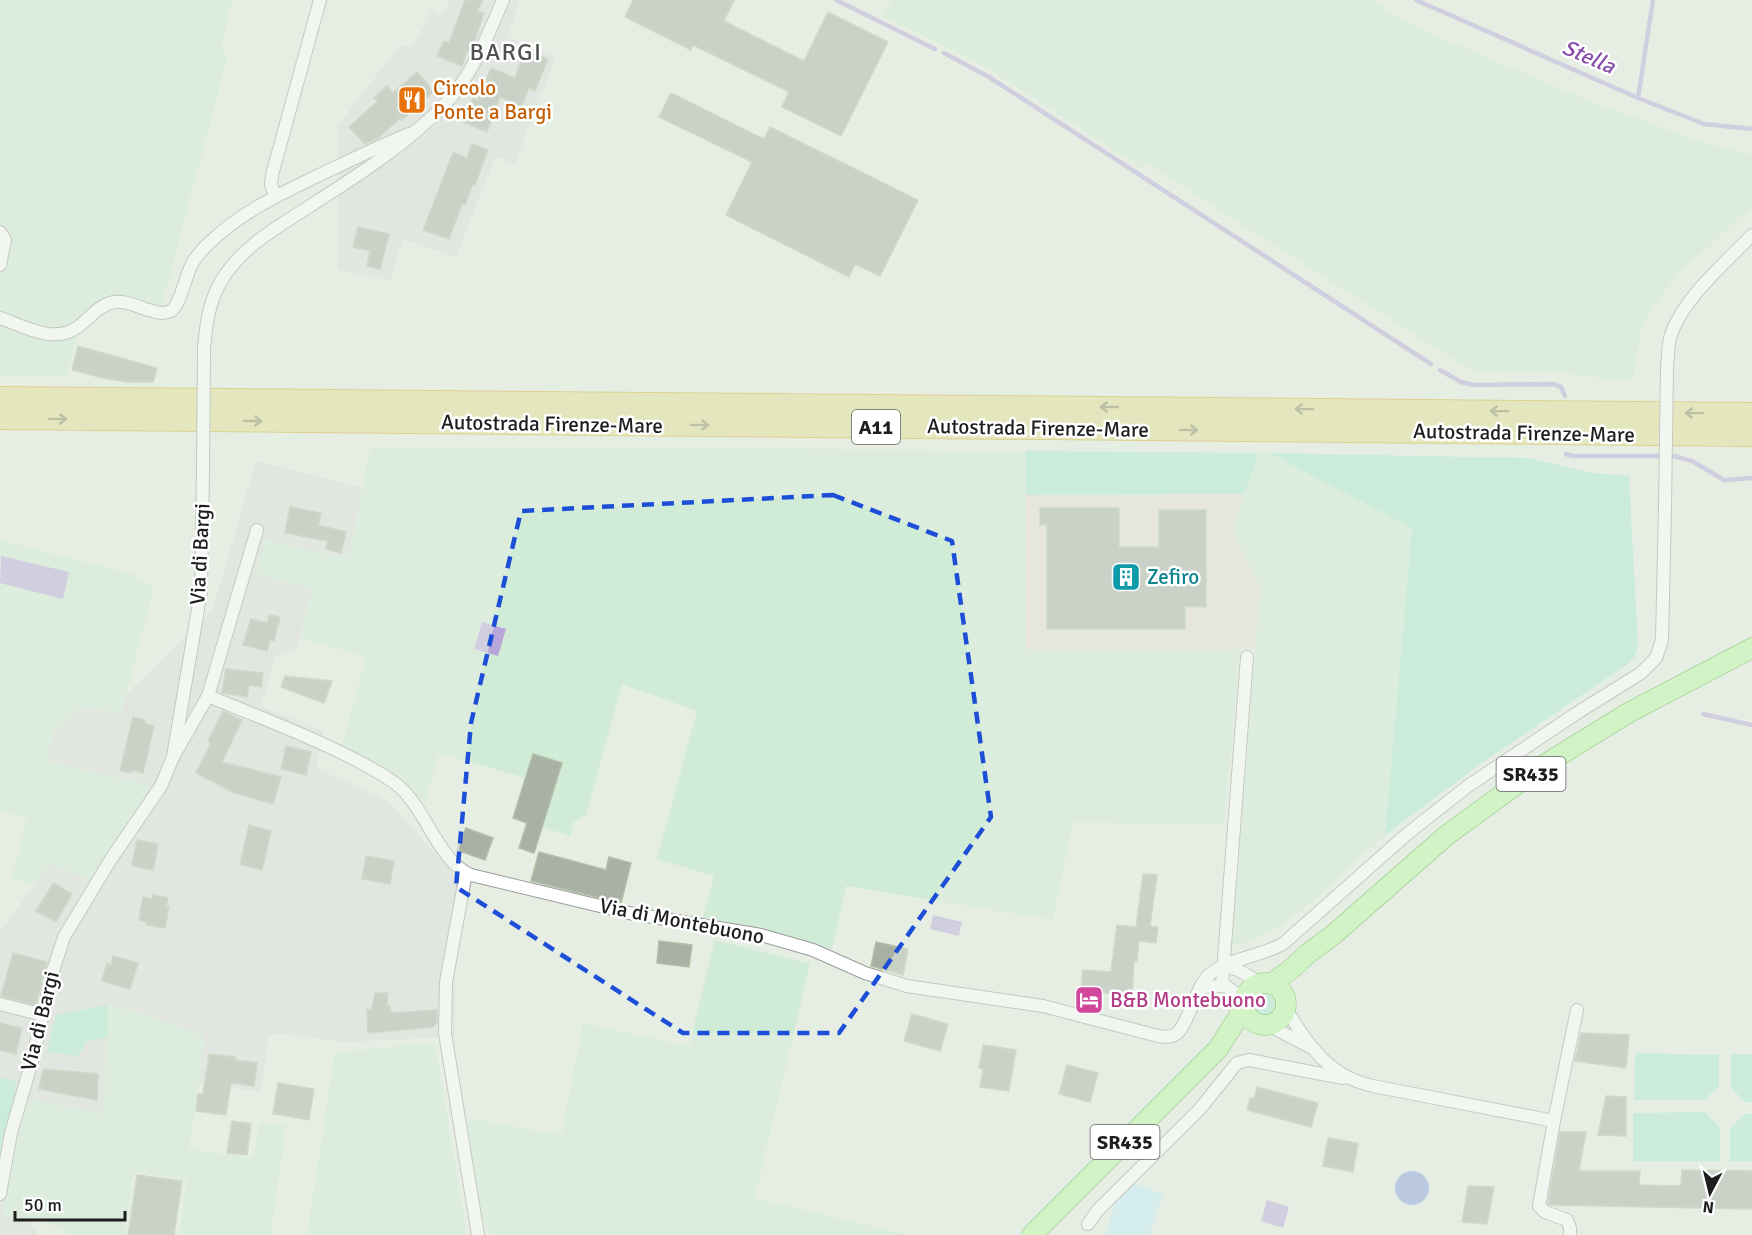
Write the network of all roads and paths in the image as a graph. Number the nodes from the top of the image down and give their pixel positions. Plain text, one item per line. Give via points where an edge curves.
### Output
1 (320, 0) edge
2 (503, 0) edge
3 (414, 132) junction
4 (275, 196) junction
5 (0, 232) edge
6 (1752, 235) edge
7 (0, 265) edge
8 (0, 318) edge
9 (0, 398) edge
10 (1752, 414) edge
11 (0, 418) edge
12 (1752, 435) edge
13 (257, 530) dead end
14 (1752, 648) edge
15 (1247, 657) dead end
16 (208, 696) junction
17 (173, 757) junction
18 (465, 873) junction
19 (1333, 935) junction
20 (1256, 955) junction
21 (1224, 966) junction
22 (1260, 981) junction
23 (1222, 985) junction
24 (1200, 987) junction
25 (1286, 1003) junction
26 (1244, 1004) junction
27 (0, 1005) edge
28 (1577, 1010) dead end
29 (43, 1015) junction
30 (1264, 1024) junction
31 (1310, 1047) junction
32 (1218, 1048) junction
33 (1347, 1079) junction
34 (1554, 1121) junction
35 (0, 1194) edge
36 (1088, 1224) dead end
37 (478, 1235) edge
38 (1032, 1235) edge
39 (1570, 1235) edge

1 - 4 street via 272,176
2 - 3 street, Via di Bargi via 461,84
3 - 4 street
3 - 17 street, Via di Bargi, bridge via 248,249 217,289 204,349 201,591
4 - 8 street via 247,212 205,247 193,262 177,304 170,311 155,312 113,302 75,329 59,335
5 - 7 street via 5,240
6 - 20 street, bridge via 1688,303 1670,338 1662,640 1656,658 1627,684 1468,786 1399,841 1288,940
10 -> 9 highway, Autostrada Firenze-Mare / A11
11 -> 12 highway, Autostrada Firenze-Mare / A11
13 - 16 street
14 - 19 main road, SR435 via 1628,713 1539,768 1447,835
15 - 21 street
16 - 17 street
16 - 18 street via 334,749 393,782 418,807 451,861
17 - 29 street, Via di Bargi via 161,786 67,931
18 - 24 street, Via di Montebuono via 629,913 761,934 907,986 1043,1006 1164,1037 1179,1031
18 - 37 street via 446,982 445,1033
19 - 22 main road, SR435 via 1289,971
19 - 25 main road, SR435
20 - 21 street
20 - 22 street
21 - 22 street
21 - 23 street
21 - 24 street, Via di Montebuono
22 - 25 main road via 1279,987
22 - 26 main road, SR435 via 1251,987
23 - 24 street
23 - 26 street via 1232,989
25 - 30 main road, SR435 via 1280,1019
25 - 31 street
26 - 30 main road via 1250,1018
26 - 32 main road
27 - 29 street
28 - 34 street
29 - 35 street, Via di Bargi via 10,1133
30 - 31 street
30 - 32 main road
31 - 33 street
32 - 38 main road, SR435
33 - 34 street
33 - 36 street via 1249,1060 1237,1063 1199,1110
34 - 39 street via 1539,1206 1567,1220

